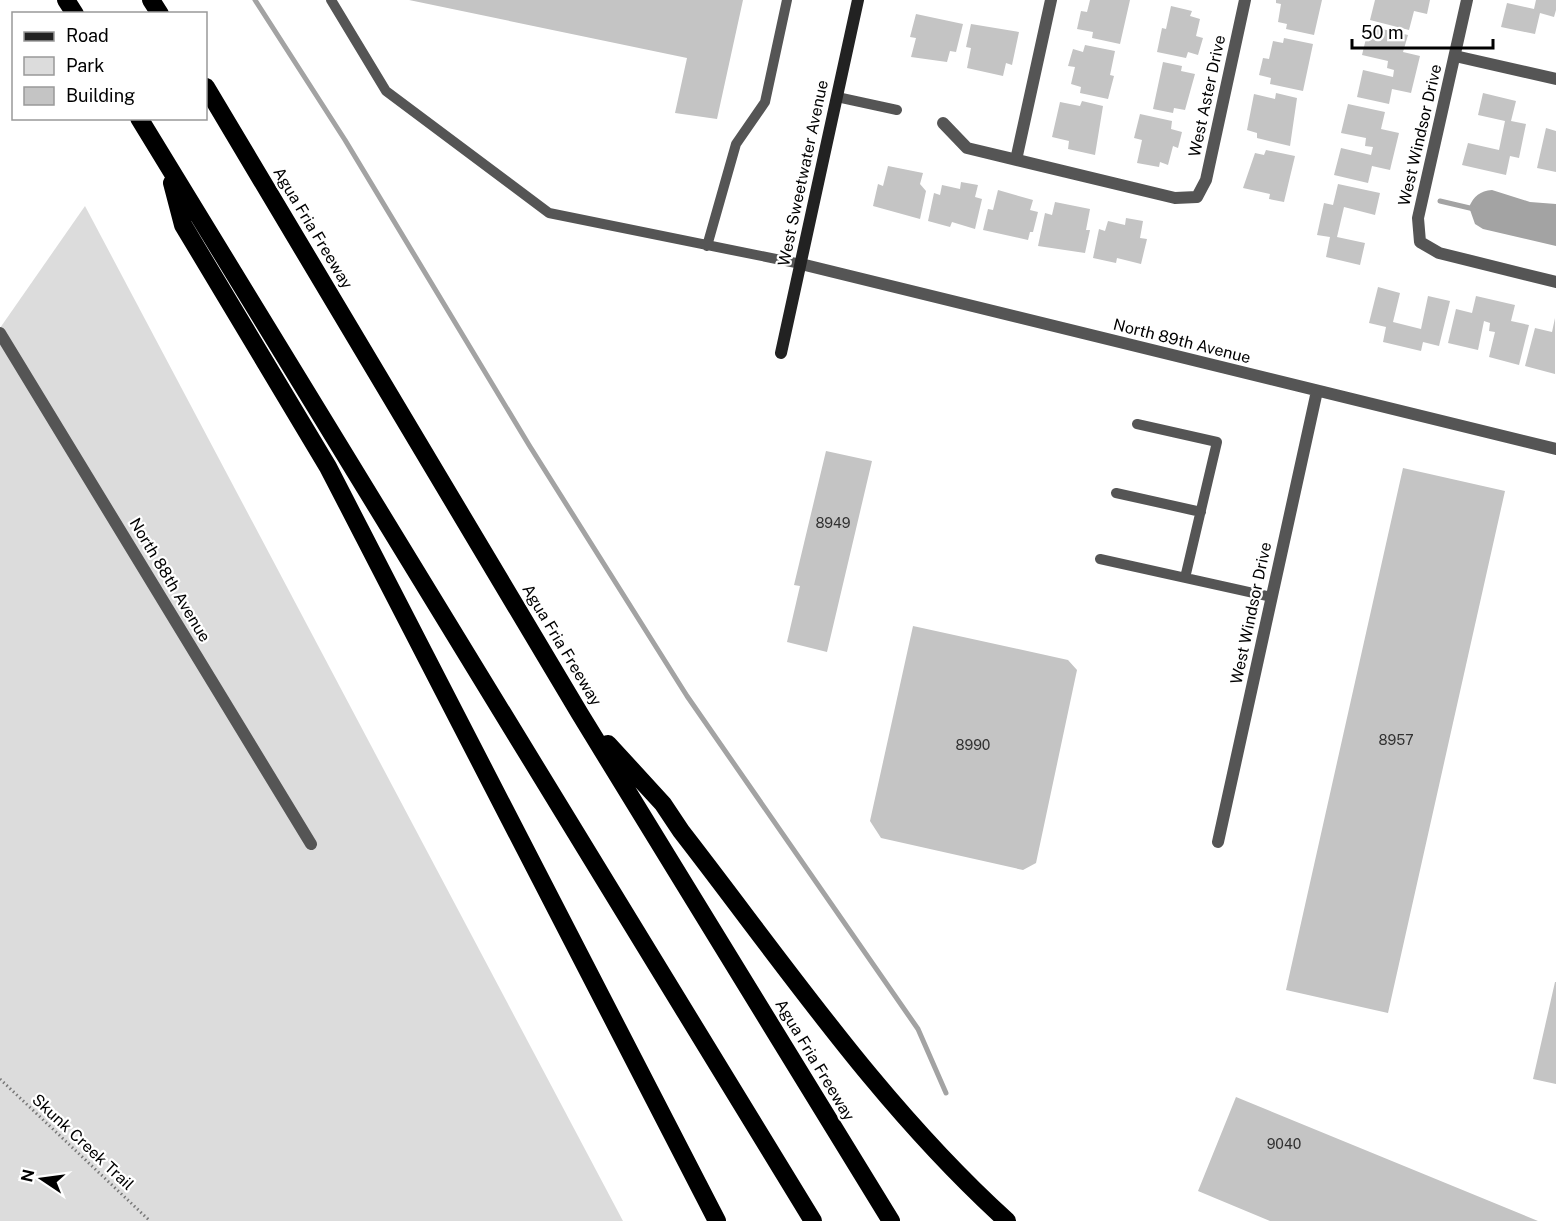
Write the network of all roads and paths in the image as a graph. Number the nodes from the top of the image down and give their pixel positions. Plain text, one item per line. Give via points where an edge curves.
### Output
1 (331, 0) edge
2 (787, 0) edge
3 (858, 0) edge
4 (1051, 0) edge
5 (1245, 0) edge
6 (1467, 0) edge
7 (1455, 56) junction
8 (1556, 79) edge
9 (207, 89) edge
10 (837, 97) junction
11 (897, 110) dead end
12 (140, 120) edge
13 (944, 123) dead end
14 (1016, 160) junction
15 (167, 164) junction
16 (707, 246) junction
17 (801, 264) junction
18 (1556, 282) edge
19 (0, 333) edge
20 (782, 353) dead end
21 (1317, 391) junction
22 (1137, 424) dead end
23 (1556, 449) edge
24 (1116, 493) dead end
25 (1201, 512) junction
26 (1100, 559) dead end
27 (1185, 578) junction
28 (1272, 597) junction
29 (580, 714) junction
30 (1218, 842) dead end
31 (312, 844) dead end
32 (0, 1079) edge
33 (150, 1221) edge
34 (717, 1221) edge
35 (813, 1221) edge
36 (891, 1221) edge
37 (1007, 1221) edge

1 - 16 lane via 386,92 549,213
2 - 16 lane via 765,102 736,144
3 - 10 street, West Sweetwater Avenue
4 - 14 street
5 - 14 street, West Aster Drive via 1206,180 1197,197 1175,198
6 - 7 street, West Windsor Drive
7 - 8 street
7 - 18 street, West Windsor Drive via 1418,218 1420,242 1438,253
9 - 29 highway, Agua Fria Freeway
10 - 11 lane
10 - 17 street, West Sweetwater Avenue
12 - 15 highway
13 - 14 street via 968,148
15 - 34 highway via 183,225 328,467
15 - 35 highway
16 - 17 lane
17 - 20 street, West Sweetwater Avenue
17 - 21 street, North 89th Avenue
19 - 31 street, North 88th Avenue
21 - 23 street, North 89th Avenue
21 - 28 street, West Windsor Drive
22 - 25 lane via 1217,442
24 - 25 lane
25 - 27 lane
26 - 27 lane
27 - 28 lane
28 - 30 street, West Windsor Drive
29 - 36 highway, Agua Fria Freeway
29 - 37 highway via 663,804 857,1061
32 - 33 path, Skunk Creek Trail

